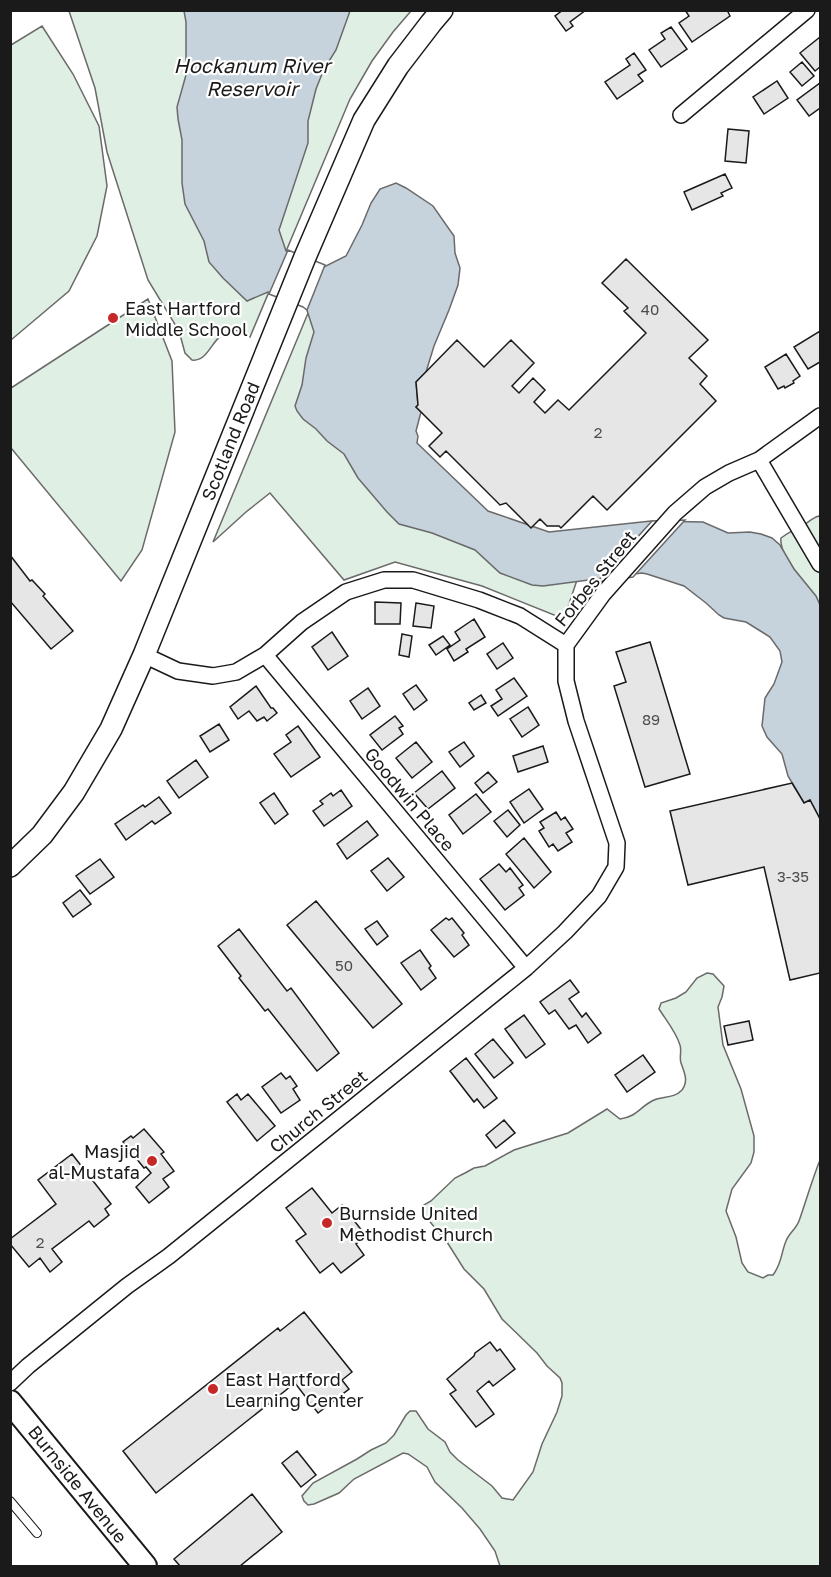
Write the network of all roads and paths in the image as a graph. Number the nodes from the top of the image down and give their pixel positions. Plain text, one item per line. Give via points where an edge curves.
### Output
1 (442, 10) edge
2 (807, 10) edge
3 (681, 115) dead end
4 (820, 416) edge
5 (759, 459) junction
6 (820, 564) edge
7 (566, 645) junction
8 (144, 655) junction
9 (265, 655) junction
10 (617, 843) joint
11 (10, 866) edge
12 (526, 968) junction
13 (10, 1383) edge
14 (10, 1402) edge
15 (10, 1501) edge
16 (37, 1533) dead end
17 (145, 1566) edge

1 - 8 main road, Scotland Road via 398,66 364,120
2 - 3 street
4 - 5 street, Forbes Street
5 - 6 street
5 - 7 street, Forbes Street via 705,487 675,513 603,594
7 - 9 street via 520,616 479,600 413,580 384,580 346,592 303,621
7 - 10 street, Forbes Street via 568,691
8 - 9 street via 178,671 213,676 236,672
8 - 11 main road, Scotland Road via 111,729 74,792 42,835
9 - 12 street, Goodwin Place
10 - 12 street, Church Street via 616,867 599,896
12 - 13 street, Church Street
14 - 17 main road, Burnside Avenue
15 - 16 lane

